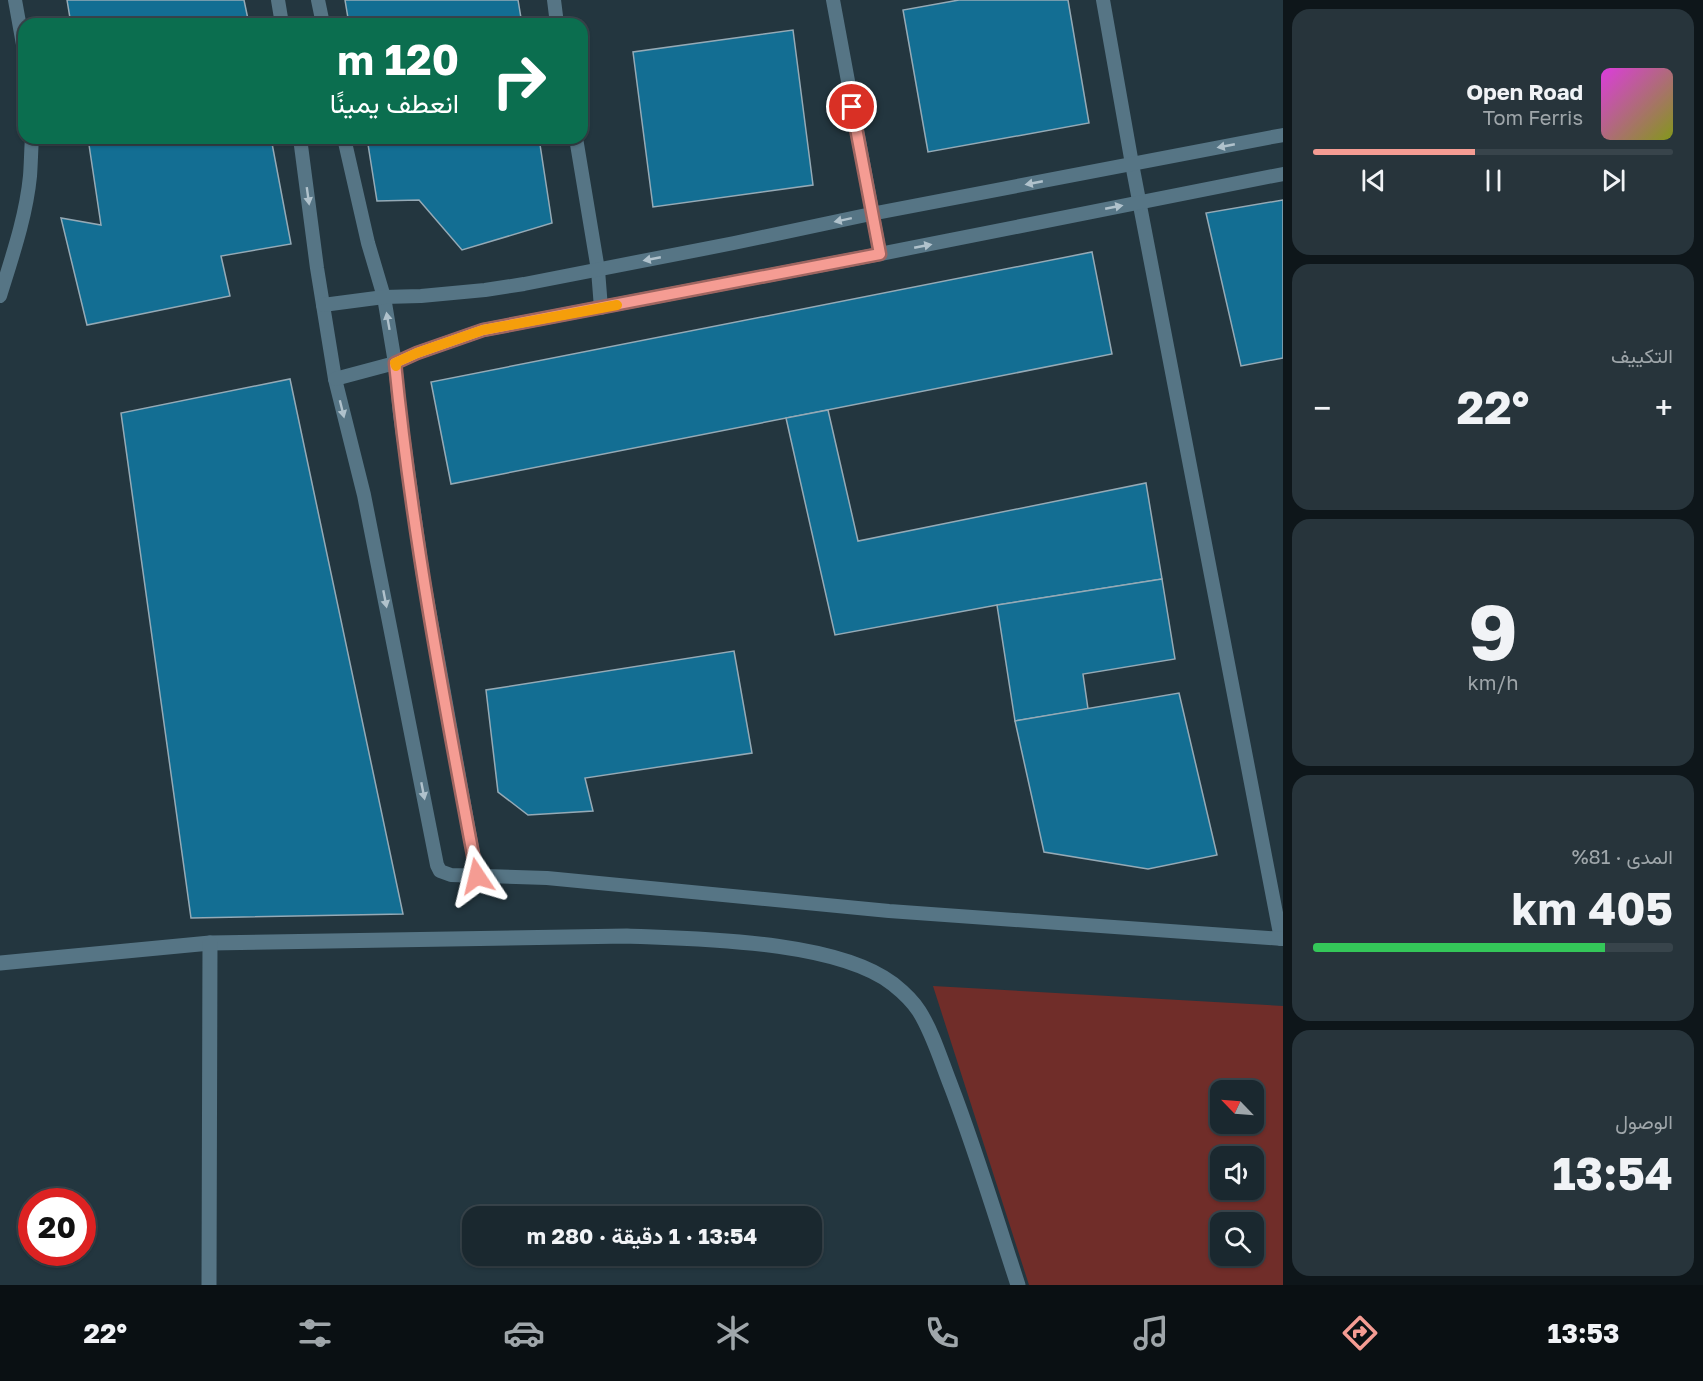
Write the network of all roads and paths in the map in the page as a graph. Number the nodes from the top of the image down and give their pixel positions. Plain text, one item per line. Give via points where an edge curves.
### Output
1 (15, 0) edge
2 (278, 0) edge
3 (318, 0) edge
4 (554, 0) edge
5 (833, 0) edge
6 (1103, 0) edge
7 (18, 18) edge
8 (281, 18) edge
9 (322, 18) edge
10 (557, 18) edge
11 (1283, 135) edge
12 (32, 144) edge
13 (301, 144) edge
14 (345, 144) edge
15 (577, 144) edge
16 (1132, 164) junction
17 (1283, 174) edge
18 (1140, 202) junction
19 (871, 214) junction
20 (880, 254) junction
21 (598, 270) junction
22 (0, 296) edge
23 (384, 297) junction
24 (323, 305) junction
25 (601, 308) junction
26 (395, 363) junction
27 (335, 380) junction
28 (477, 876) junction
29 (1282, 939) edge
30 (210, 943) junction
31 (0, 963) edge
32 (209, 1285) edge
33 (1018, 1285) edge

1 - 7 lane
2 - 8 lane
3 - 9 lane
4 - 10 lane
5 - 19 lane
6 - 16 lane
11 -> 16 lane
12 - 22 lane via 24,212
13 -> 24 lane
14 - 23 lane
15 - 21 lane
16 - 18 lane
16 -> 19 lane
17 - 18 lane
20 -> 18 lane
18 - 29 lane
19 - 20 lane
19 -> 21 lane
20 - 25 lane
21 - 23 lane via 485,290
21 - 25 lane
23 - 24 lane
26 -> 23 lane
24 - 27 lane
25 - 26 lane via 483,330
26 - 27 lane
26 - 28 lane via 423,576
27 -> 28 lane via 364,495 437,865 445,874
28 - 29 lane via 547,878 889,911
30 - 31 street
30 - 32 street
30 - 33 street via 690,938 807,951 861,967 906,996 934,1042

